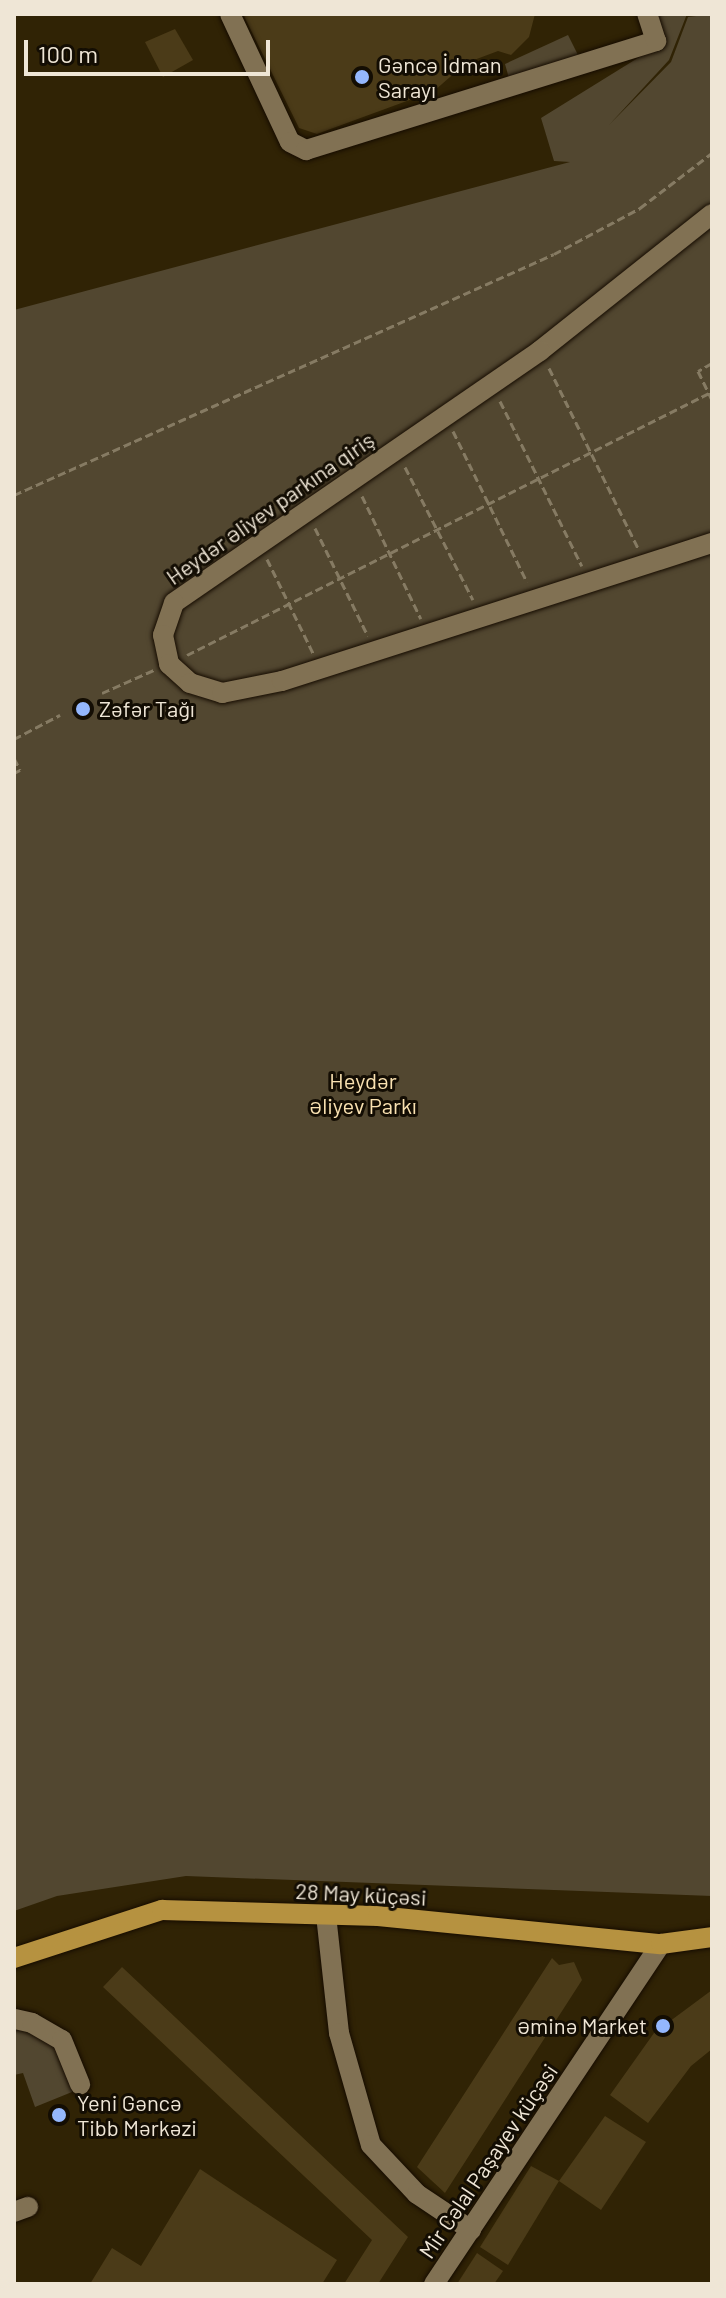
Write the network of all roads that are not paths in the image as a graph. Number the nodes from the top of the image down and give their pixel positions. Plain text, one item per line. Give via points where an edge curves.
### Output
1 (230, 14) edge
2 (647, 14) edge
3 (712, 214) edge
4 (712, 543) edge
5 (326, 1915) junction
6 (712, 1937) edge
7 (661, 1944) junction
8 (14, 1958) edge
9 (14, 2013) edge
10 (14, 2020) edge
11 (80, 2084) dead end
12 (471, 2230) junction
13 (434, 2284) edge

1 - 2 street via 290,142 306,150 656,41
3 - 4 street, Heydər Əliyev parkına qiriş via 540,351 174,603 163,635 169,664 190,683 222,693 321,669
5 - 7 main road, 28 May küçəsi
5 - 8 main road, 28 May küçəsi via 162,1910
5 - 12 street via 339,2033 371,2145 417,2194
6 - 7 main road, 28 May küçəsi
7 - 12 street, Mir Cəlal Paşayev küçəsi
9 - 10 street
10 - 11 street via 32,2023 62,2040
12 - 13 street, Mir Cəlal Paşayev küçəsi

